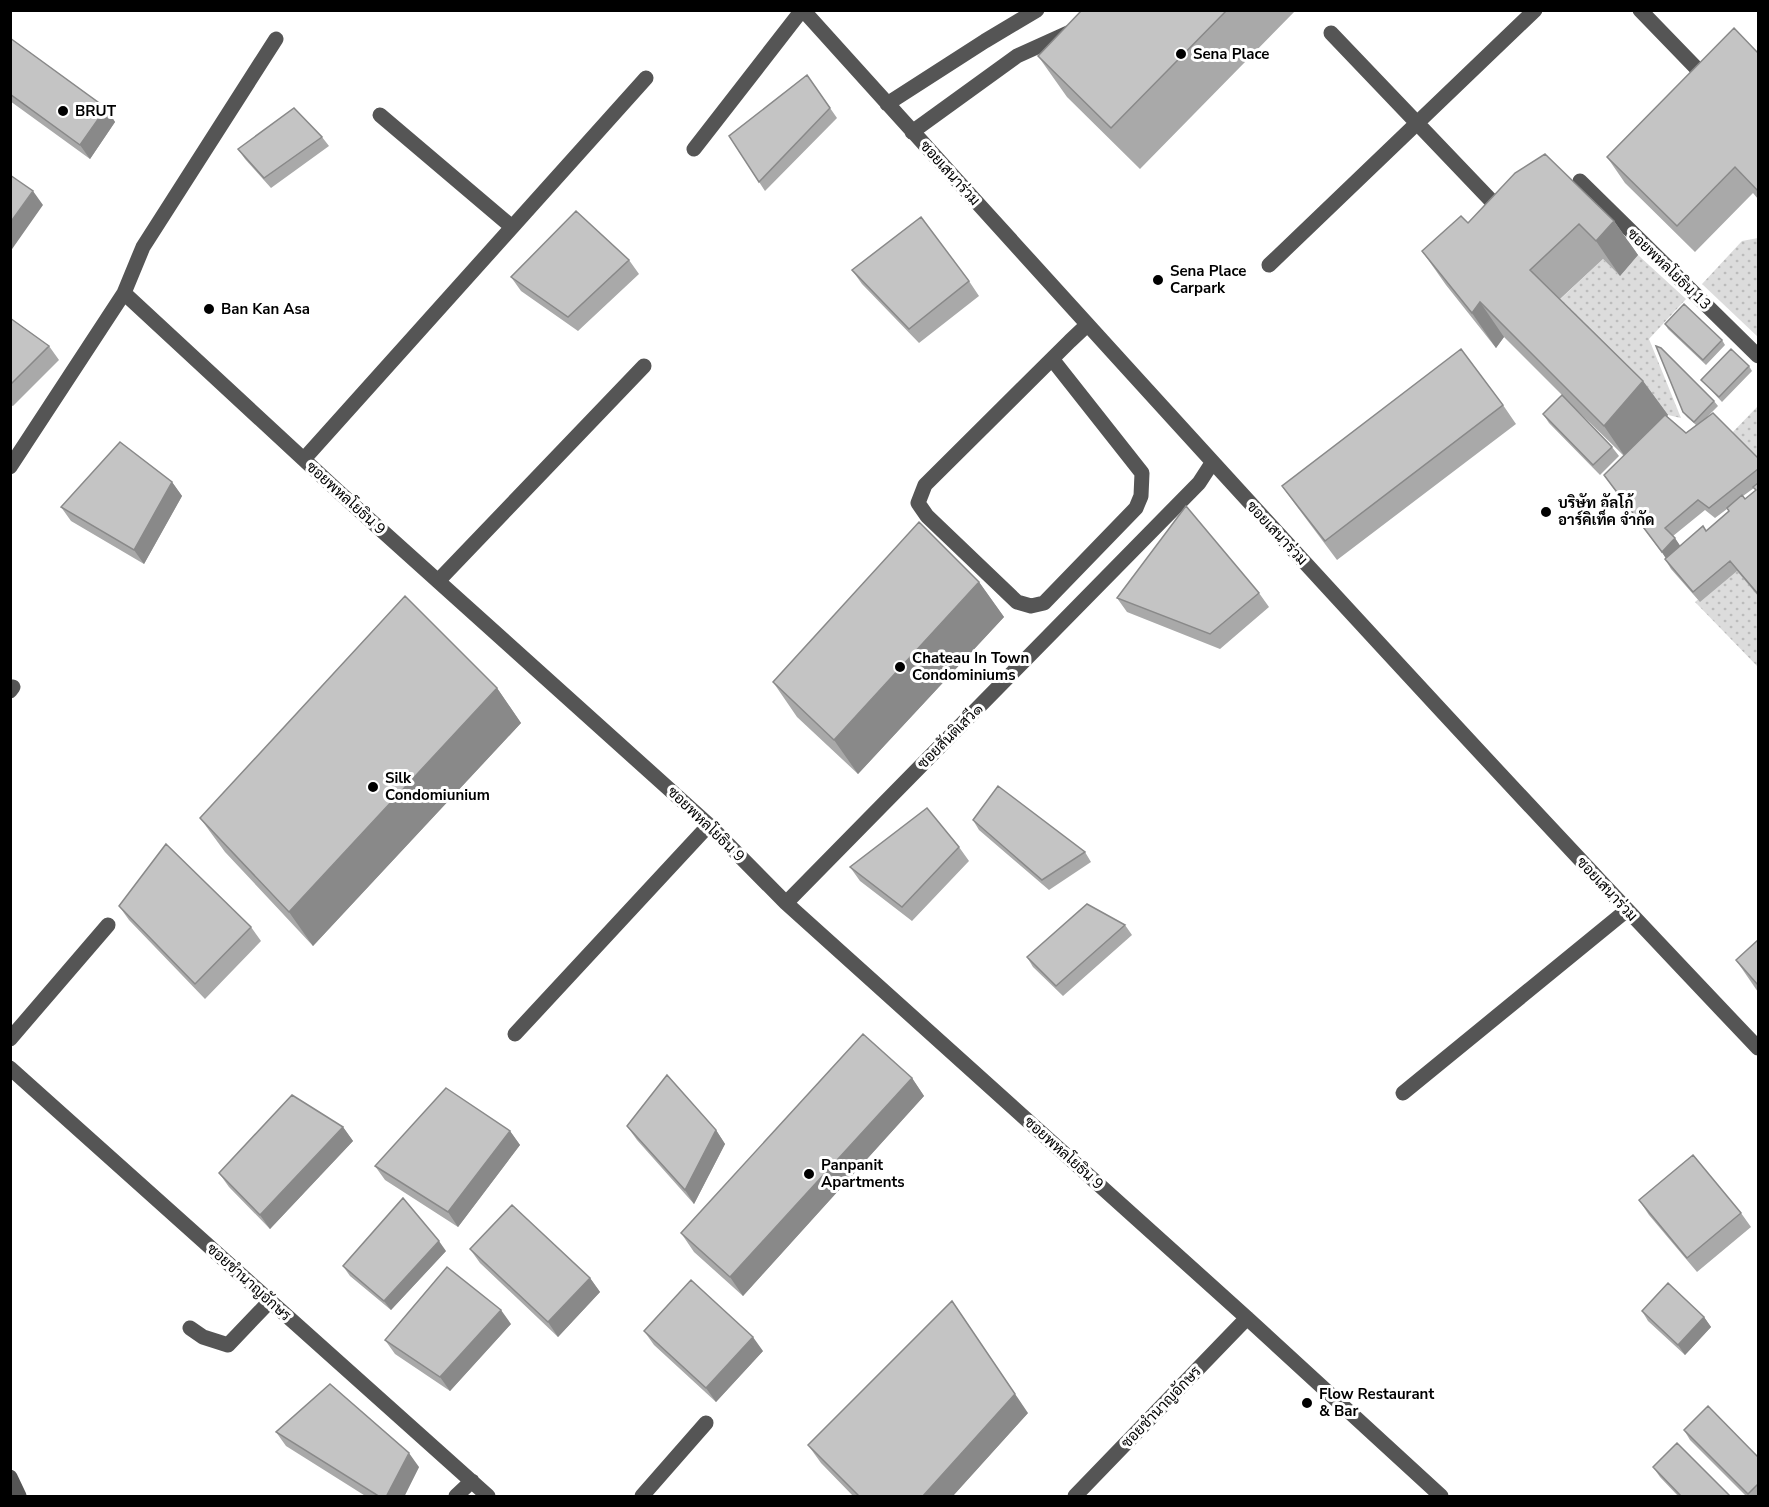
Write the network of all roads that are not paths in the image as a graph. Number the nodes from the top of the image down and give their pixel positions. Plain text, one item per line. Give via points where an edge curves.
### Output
1 (803, 10) edge
2 (1037, 10) edge
3 (1535, 10) edge
4 (1640, 10) edge
5 (1087, 24) edge
6 (1331, 33) dead end
7 (276, 39) dead end
8 (1701, 74) edge
9 (646, 78) dead end
10 (887, 104) junction
11 (380, 115) dead end
12 (1417, 123) junction
13 (912, 132) junction
14 (694, 149) dead end
15 (1580, 181) dead end
16 (1502, 212) edge
17 (512, 227) junction
18 (1269, 265) dead end
19 (124, 293) junction
20 (1087, 325) junction
21 (1758, 356) edge
22 (1052, 359) junction
23 (644, 366) dead end
24 (303, 459) junction
25 (1212, 463) junction
26 (10, 467) edge
27 (438, 581) junction
28 (709, 825) junction
29 (786, 903) junction
30 (1626, 910) junction
31 (108, 925) dead end
32 (515, 1034) dead end
33 (10, 1040) edge
34 (1758, 1048) edge
35 (10, 1068) edge
36 (1403, 1093) dead end
37 (270, 1301) junction
38 (1246, 1318) junction
39 (190, 1329) dead end
40 (706, 1423) dead end
41 (10, 1478) edge
42 (472, 1481) junction
43 (18, 1497) edge
44 (456, 1497) edge
45 (488, 1497) edge
46 (642, 1497) edge
47 (1075, 1497) edge
48 (1441, 1497) edge

1 - 10 street, ซอยเสนาร่วม
1 - 14 street
2 - 10 street
3 - 12 street
4 - 8 street
5 - 13 street via 1017,57
6 - 12 street
7 - 19 street via 143,247
9 - 17 street
10 - 13 street, ซอยเสนาร่วม
11 - 17 street
12 - 16 street
12 - 18 street
13 - 20 street, ซอยเสนาร่วม
15 - 21 street, ซอยพหลโยธิน 13
17 - 24 street
19 - 24 street, ซอยพหลโยธิน 9
19 - 26 street
20 - 22 street
20 - 25 street, ซอยเสนาร่วม
22 - 22 street via 925,485 918,503 1017,602 1031,606 1044,603 1136,508 1142,496 1142,473
23 - 27 street
24 - 27 street, ซอยพหลโยธิน 9
25 - 29 street, ซอยสันติเสวี๑ via 1199,483
25 - 30 street, ซอยเสนาร่วม
27 - 28 street, ซอยพหลโยธิน 9
28 - 29 street, ซอยพหลโยธิน 9
28 - 32 street
29 - 38 street, ซอยพหลโยธิน 9
30 - 34 street, ซอยเสนาร่วม
30 - 36 street
31 - 33 street
35 - 37 street, ซอยชำนาญอักษร
37 - 39 street via 228,1345
37 - 42 street, ซอยชำนาญอักษร
38 - 47 street, ซอยชำนาญอักษร
38 - 48 street, ซอยพหลโยธิน 9
40 - 46 street
41 - 43 street
42 - 44 street
42 - 45 street, ซอยชำนาญอักษร

